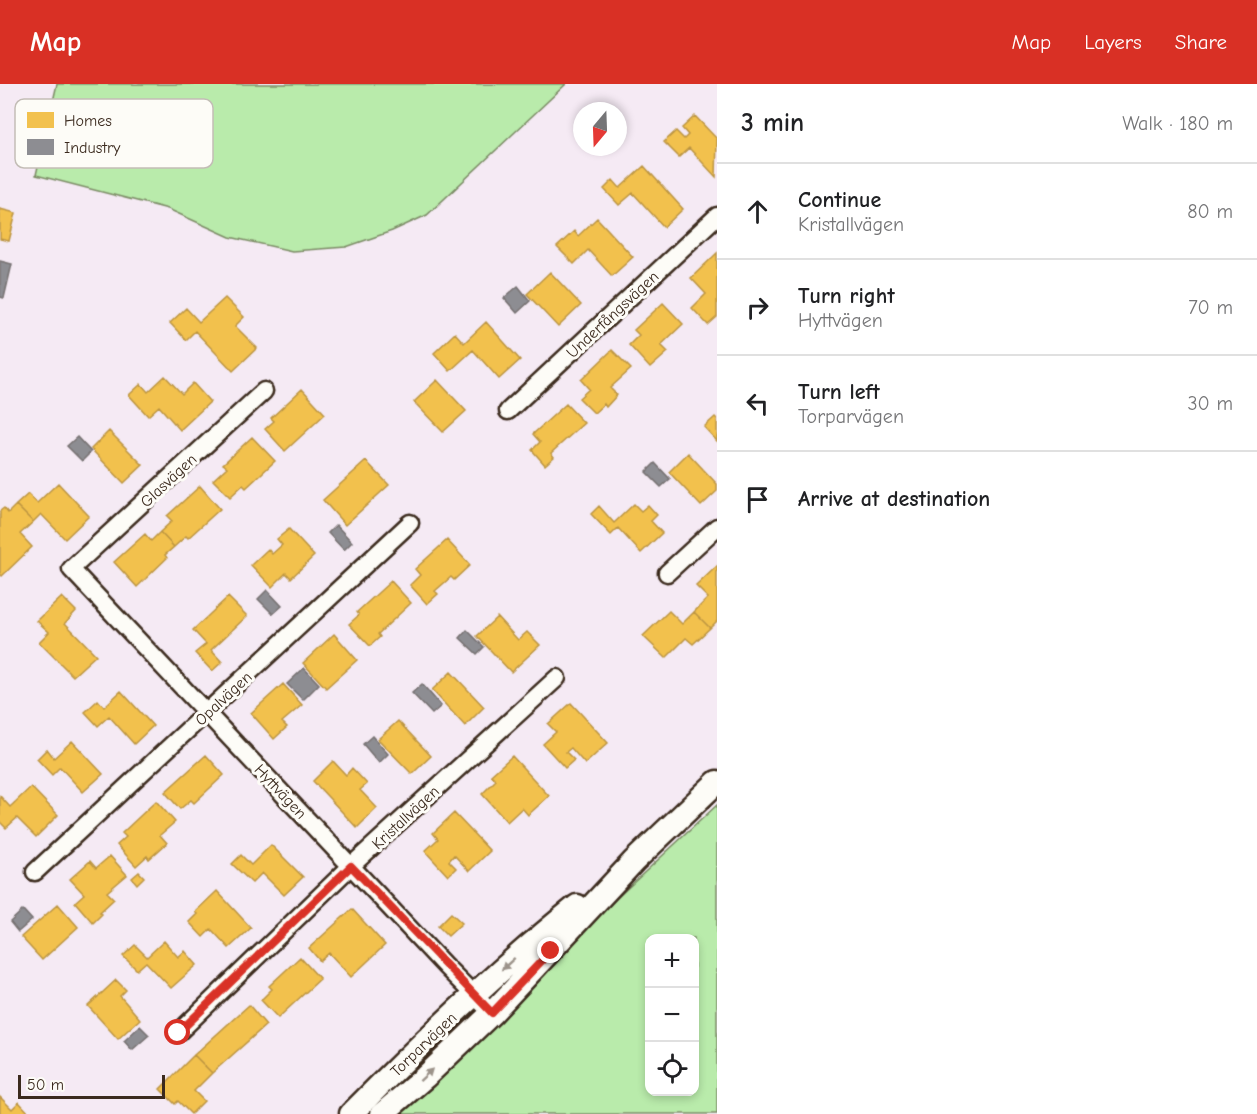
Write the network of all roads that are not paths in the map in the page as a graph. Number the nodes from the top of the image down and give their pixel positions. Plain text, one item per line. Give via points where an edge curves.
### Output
1 (717, 216) edge
2 (264, 391) dead end
3 (508, 411) dead end
4 (410, 523) dead end
5 (717, 527) edge
6 (71, 569) joint
7 (667, 573) dead end
8 (557, 678) dead end
9 (207, 712) junction
10 (717, 782) edge
11 (634, 861) junction
12 (351, 866) junction
13 (35, 872) dead end
14 (474, 995) junction
15 (492, 1013) junction
16 (178, 1033) dead end
17 (351, 1114) edge
18 (382, 1114) edge

1 - 3 street, Underfångsvägen
2 - 6 street, Glasvägen
4 - 9 street, Opalvägen
5 - 7 street
6 - 9 street, Hyttvägen
8 - 12 street, Kristallvägen
9 - 12 street, Hyttvägen
9 - 13 street, Opalvägen
10 - 11 street, Torparvägen
11 -> 14 street, Torparvägen via 536,939
11 - 15 street, Torparvägen
12 - 14 street, Hyttvägen
12 - 16 street, Kristallvägen
14 - 15 street, Hyttvägen
14 - 17 street, Torparvägen
18 -> 15 street, Torparvägen

